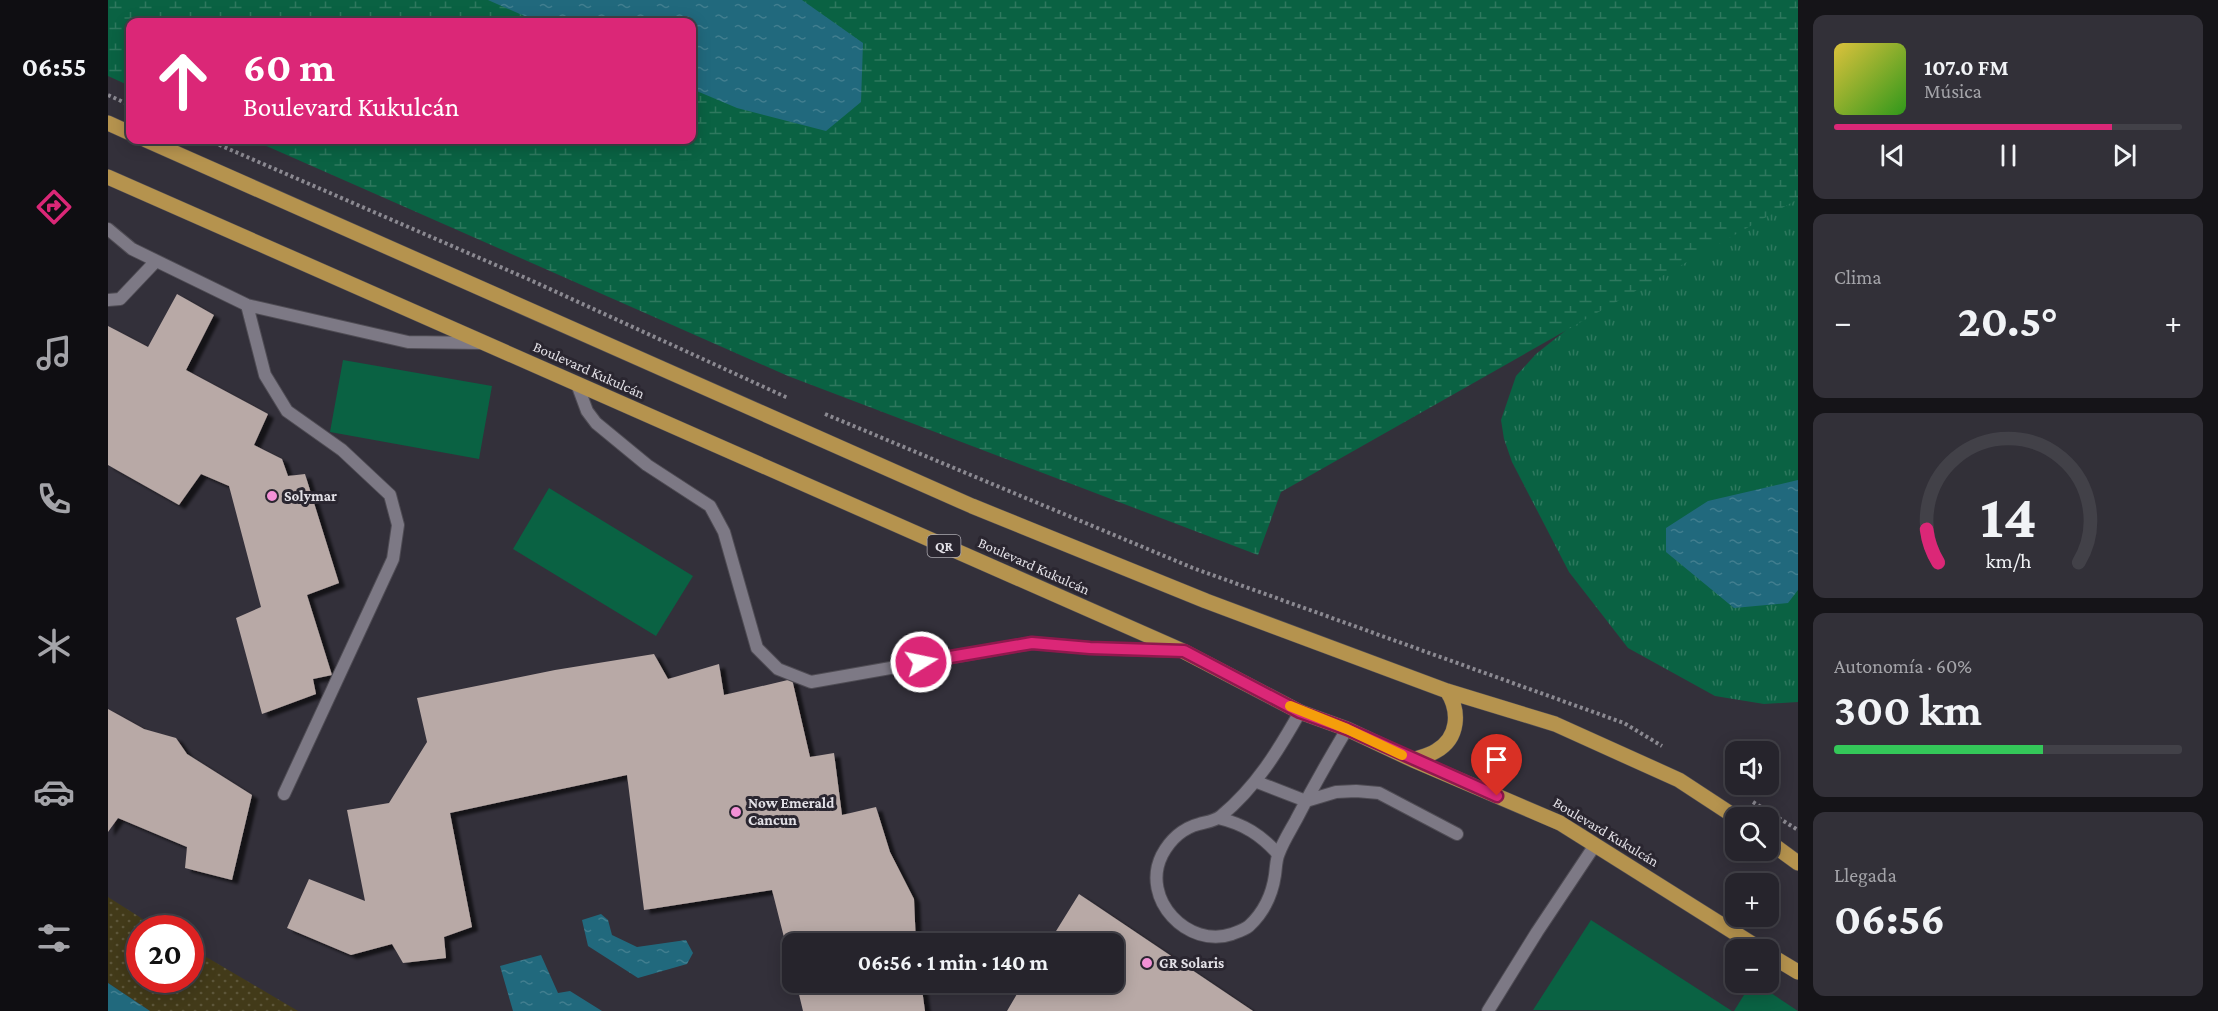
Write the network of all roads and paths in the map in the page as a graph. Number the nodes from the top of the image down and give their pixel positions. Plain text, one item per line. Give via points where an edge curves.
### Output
1 (108, 94) edge
2 (126, 103) edge
3 (108, 123) edge
4 (126, 131) edge
5 (155, 144) edge
6 (217, 144) edge
7 (108, 177) edge
8 (108, 229) edge
9 (156, 261) junction
10 (108, 300) edge
11 (247, 305) junction
12 (484, 343) junction
13 (577, 384) junction
14 (792, 400) dead end
15 (824, 414) dead end
16 (1184, 651) junction
17 (1447, 691) junction
18 (1300, 712) junction
19 (1347, 729) junction
20 (1665, 748) dead end
21 (1413, 760) junction
22 (1257, 782) junction
23 (284, 794) dead end
24 (1747, 798) dead end
25 (1306, 801) junction
26 (1725, 810) edge
27 (1218, 818) junction
28 (1798, 830) edge
29 (1457, 834) dead end
30 (1595, 845) junction
31 (1779, 849) edge
32 (1278, 854) junction
33 (1798, 863) edge
34 (1745, 939) edge
35 (1779, 961) edge
36 (1798, 972) edge
37 (1488, 1011) edge

1 - 2 path
3 - 4 main road
5 - 17 main road, Boulevard Kukulcán via 972,506 1206,601
6 - 14 path via 528,279
7 - 12 main road, Boulevard Kukulcán / QR
8 - 9 lane via 132,249
9 - 10 lane via 120,299
9 - 11 lane
11 - 12 lane via 408,342
11 - 23 lane via 265,375 287,411 342,450 390,495 398,525 393,559
12 - 13 main road, Boulevard Kukulcán / QR
13 - 16 main road, Boulevard Kukulcán / QR
13 - 16 lane via 596,423 648,465 710,506 724,532 757,648 778,669 811,682 1032,643
15 - 20 path via 1193,568 1624,723
16 - 18 main road, Boulevard Kukulcán / QR
17 - 21 main road via 1456,712 1454,730 1437,751
17 - 26 main road, Boulevard Kukulcán via 1555,724 1678,780
18 - 19 main road, Boulevard Kukulcán / QR
18 - 22 lane
19 - 21 main road, Boulevard Kukulcán / QR
19 - 25 lane
21 - 30 main road, Boulevard Kukulcán / QR via 1560,823
22 - 25 lane
22 - 27 lane
24 - 28 path
25 - 29 lane via 1336,792 1379,793
25 - 32 lane
27 - 32 lane via 1252,830
27 - 32 lane via 1194,825 1176,836 1162,856 1160,894 1175,921 1189,931 1223,937 1247,928 1267,906
30 - 34 main road, Boulevard Kukulcán / QR
30 - 37 lane
31 - 33 main road
35 - 36 main road

